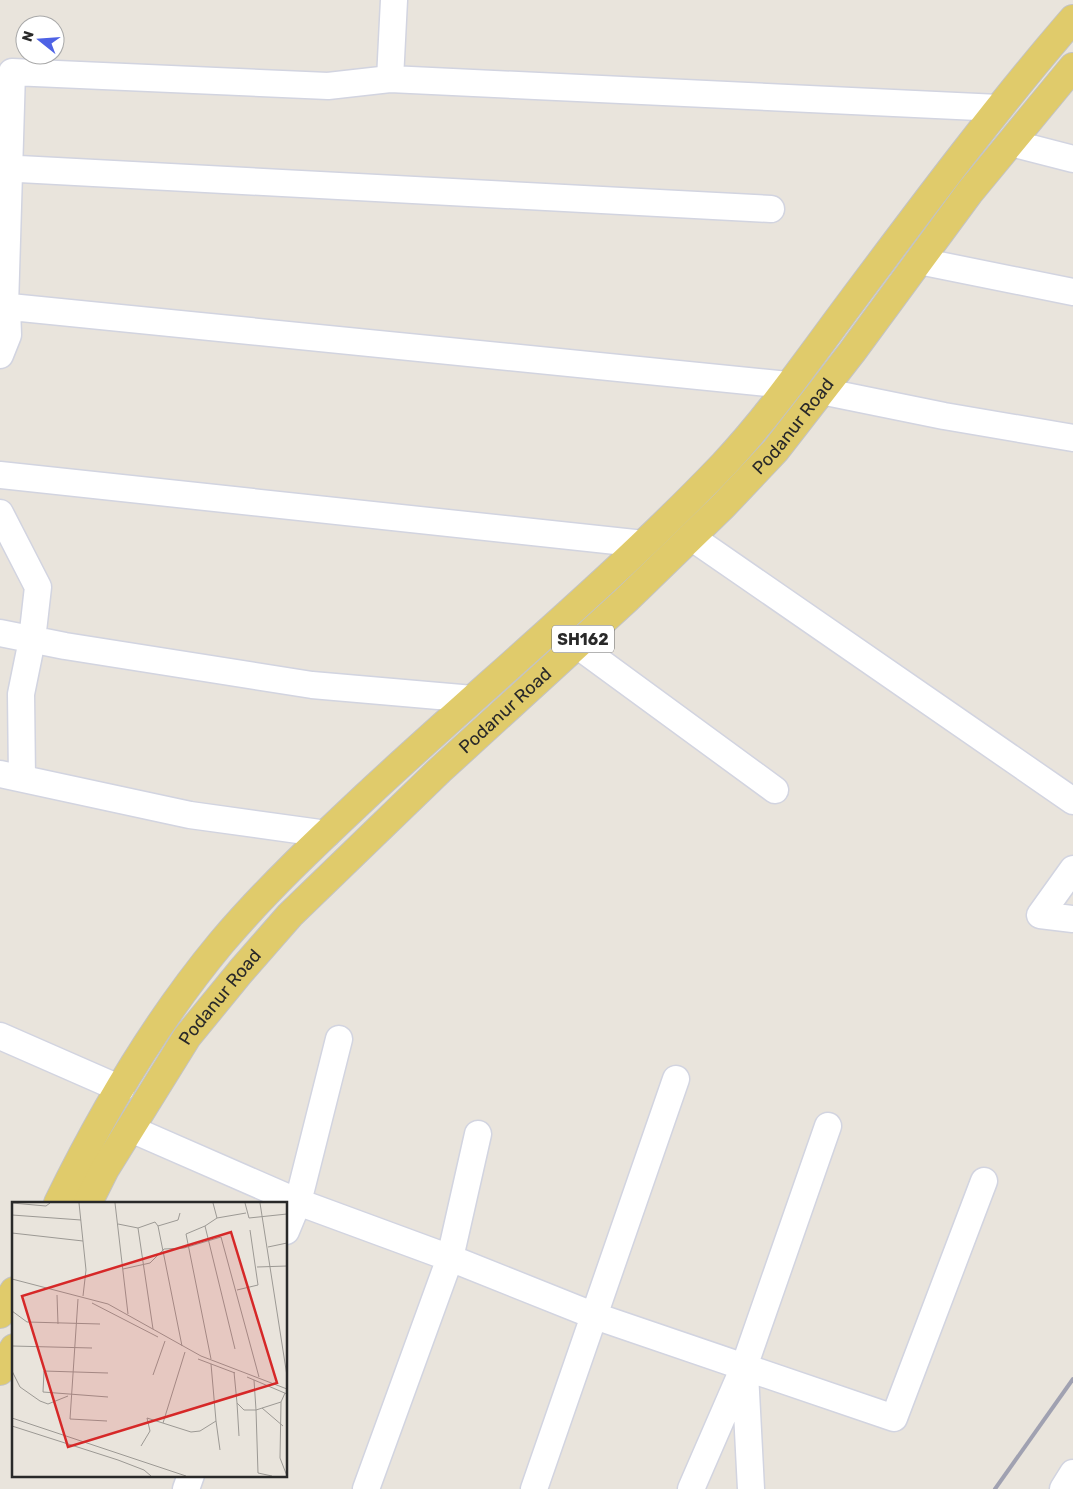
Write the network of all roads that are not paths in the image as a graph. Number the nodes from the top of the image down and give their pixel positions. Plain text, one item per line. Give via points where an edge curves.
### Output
1 (394, 0) edge
2 (1073, 19) edge
3 (1073, 67) edge
4 (390, 79) junction
5 (999, 108) junction
6 (1010, 143) junction
7 (1073, 159) edge
8 (4, 168) edge
9 (770, 209) dead end
10 (919, 261) junction
11 (1073, 292) edge
12 (3, 306) edge
13 (0, 355) edge
14 (788, 385) junction
15 (821, 391) junction
16 (1073, 438) edge
17 (0, 475) edge
18 (0, 513) edge
19 (691, 537) junction
20 (644, 544) junction
21 (0, 633) edge
22 (32, 640) junction
23 (576, 645) junction
24 (473, 699) junction
25 (11, 776) edge
26 (775, 790) dead end
27 (1073, 801) edge
28 (327, 834) junction
29 (1073, 869) edge
30 (1073, 918) edge
31 (0, 1036) edge
32 (339, 1039) dead end
33 (676, 1080) dead end
34 (121, 1089) junction
35 (828, 1126) dead end
36 (130, 1129) junction
37 (478, 1134) dead end
38 (984, 1181) dead end
39 (58, 1202) edge
40 (88, 1202) edge
41 (298, 1202) junction
42 (288, 1226) edge
43 (450, 1258) junction
44 (12, 1294) edge
45 (0, 1314) edge
46 (596, 1316) junction
47 (12, 1351) edge
48 (744, 1367) junction
49 (0, 1371) edge
50 (1073, 1473) edge
51 (192, 1476) edge
52 (186, 1489) edge
53 (366, 1489) edge
54 (534, 1489) edge
55 (691, 1489) edge
56 (751, 1489) edge
57 (1063, 1489) edge

1 - 4 street
2 - 5 main road
3 - 6 main road, Podanur Road / SH162
4 - 5 street
4 - 8 street via 328,86 12,72
5 - 14 main road
6 - 7 street
6 - 10 main road, Podanur Road / SH162
8 - 9 street
8 - 12 street
10 - 11 street
10 - 15 main road, Podanur Road / SH162
12 - 13 street via 7,307 8,335
12 - 14 street
14 - 20 main road via 744,443
15 - 16 street
15 - 19 main road, Podanur Road / SH162 via 775,451
17 - 20 street
18 - 22 street via 38,587
19 - 23 main road, Podanur Road / SH162
19 - 27 street
20 - 24 main road
21 - 22 street
22 - 24 street via 312,685
22 - 25 street via 21,694
23 - 26 street
23 - 36 main road, Podanur Road / SH162 via 290,915 187,1037
24 - 28 main road
25 - 28 street via 190,815
28 - 34 main road via 287,870 220,944 165,1019
29 - 30 street via 1040,915
31 - 34 street
32 - 41 street
33 - 46 street
34 - 39 main road via 85,1147
35 - 48 street
36 - 40 main road, Podanur Road / SH162
36 - 41 street
37 - 43 street
38 - 48 street via 894,1418
41 - 42 street
41 - 43 street
43 - 46 street
43 - 53 street
44 - 45 main road
46 - 48 street
46 - 54 street
47 - 49 main road
48 - 55 street
48 - 56 street
50 - 57 street
51 - 52 street

